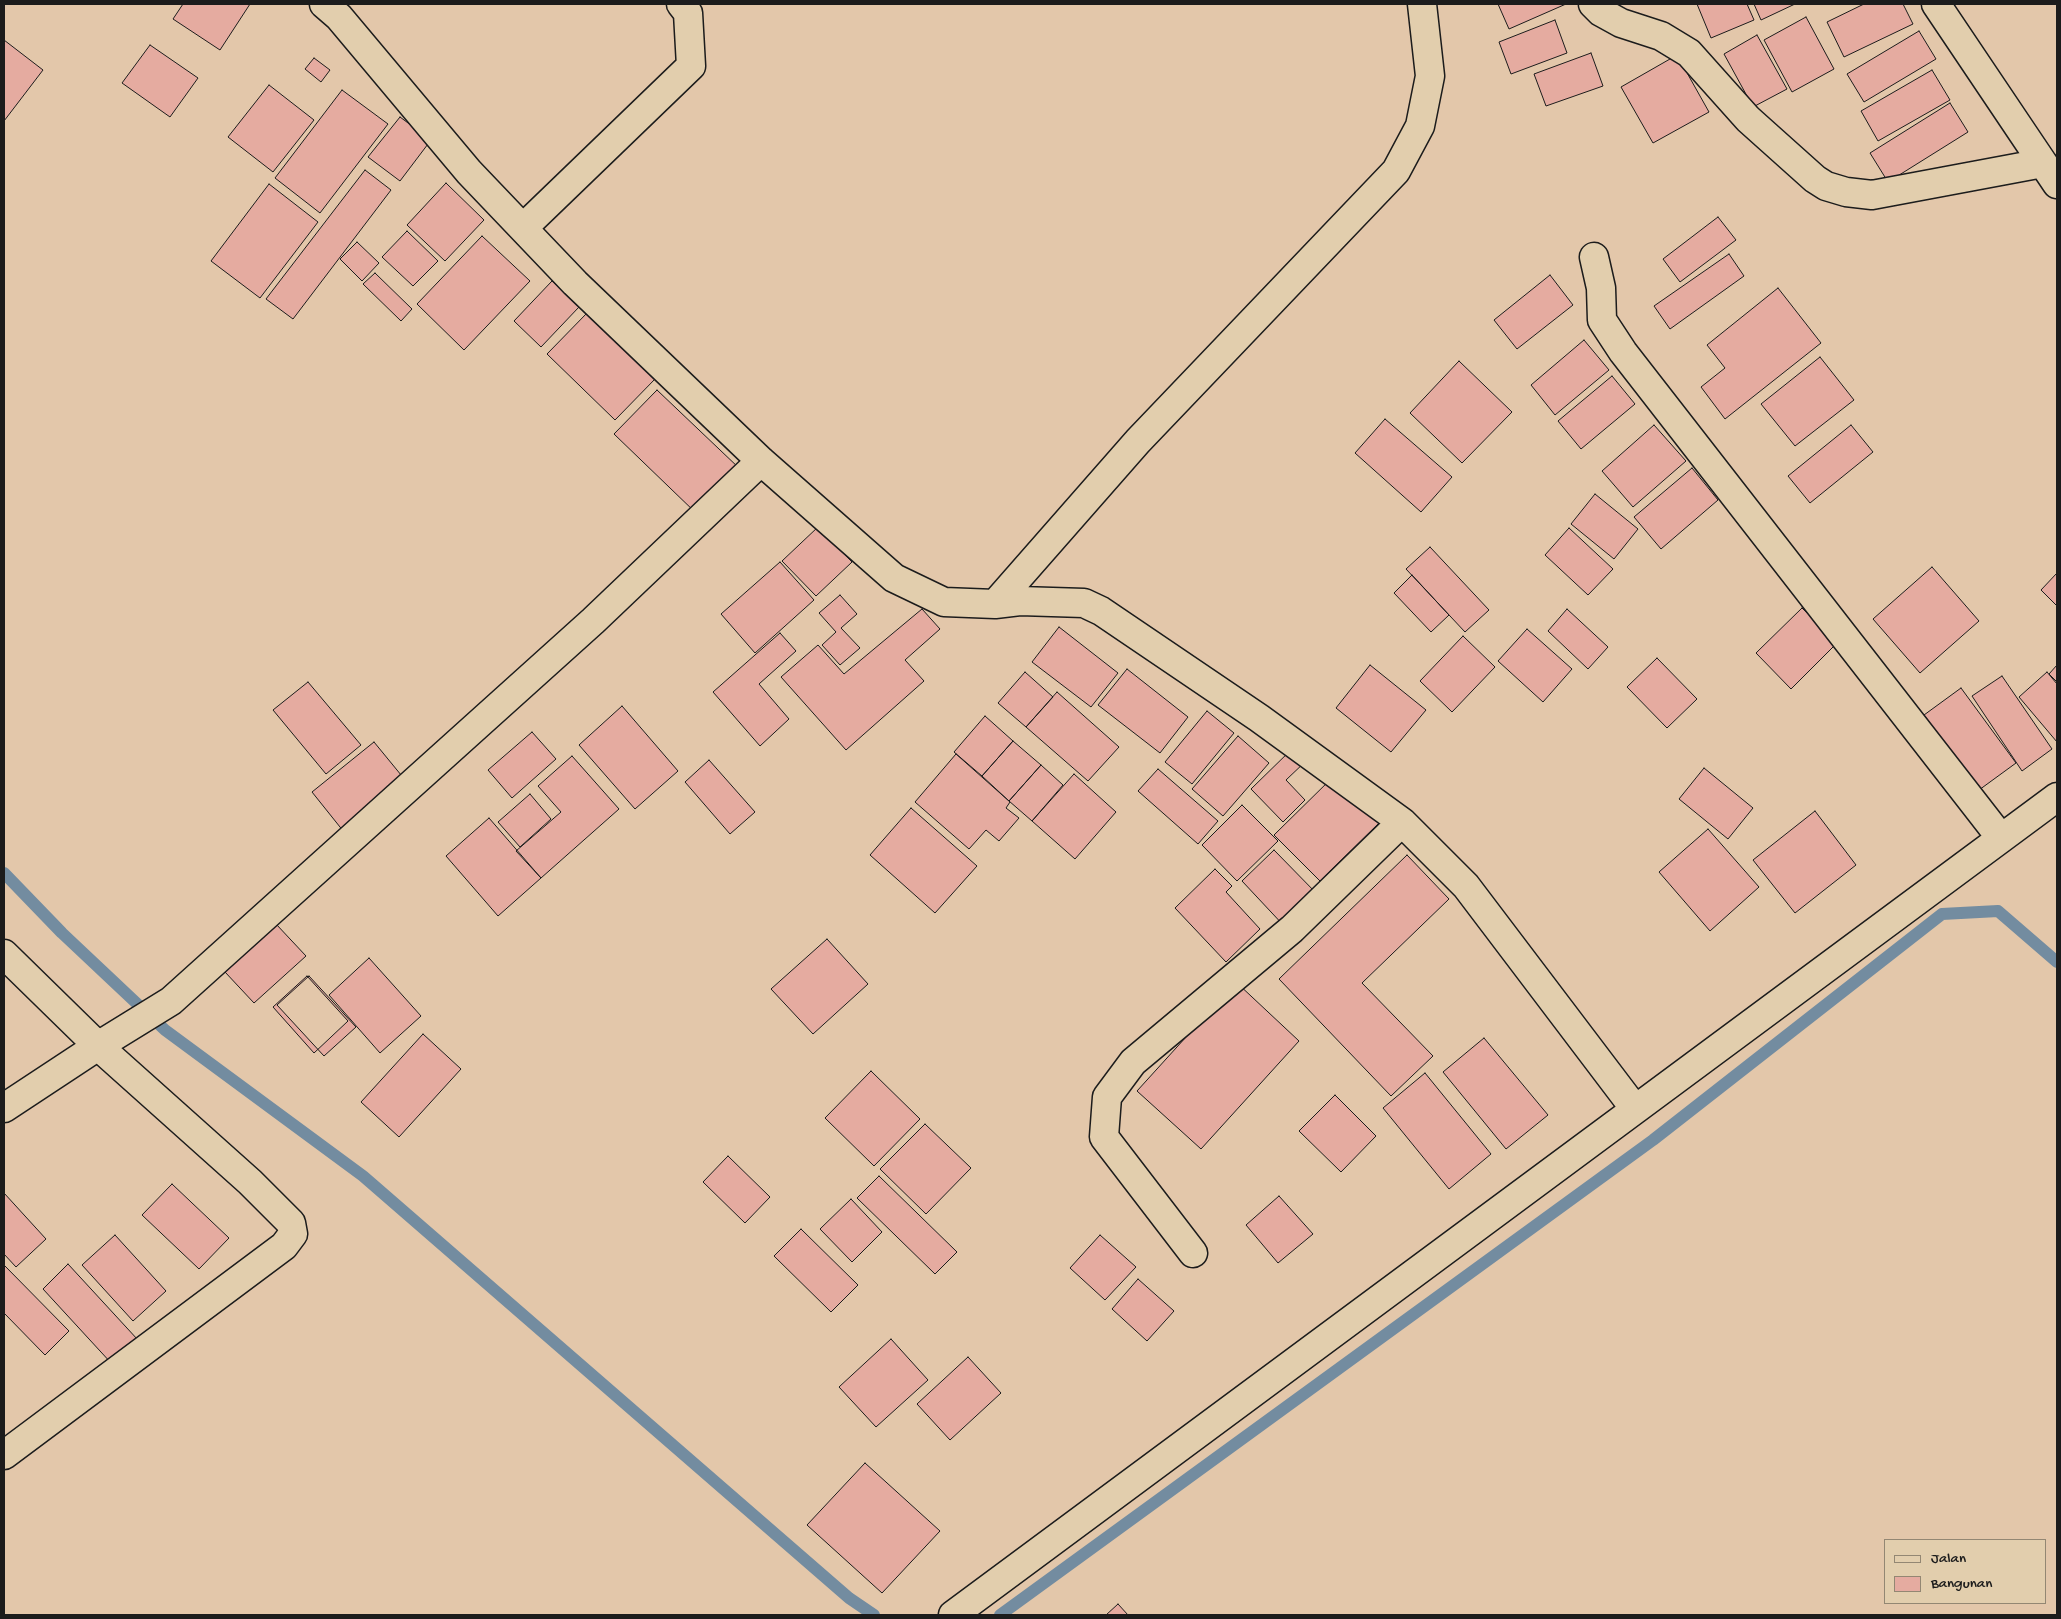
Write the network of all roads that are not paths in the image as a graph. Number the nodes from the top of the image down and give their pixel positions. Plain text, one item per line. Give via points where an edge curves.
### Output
1 (324, 4) edge
2 (681, 4) edge
3 (1422, 4) edge
4 (1593, 4) edge
5 (1936, 4) edge
6 (2050, 173) edge
7 (523, 228) junction
8 (1594, 257) dead end
9 (761, 461) junction
10 (995, 604) junction
11 (2057, 797) edge
12 (1402, 822) junction
13 (2001, 838) junction
14 (4, 954) edge
15 (106, 1041) junction
16 (4, 1108) edge
17 (1635, 1109) junction
18 (1193, 1253) dead end
19 (4, 1455) edge
20 (956, 1613) edge

1 - 7 street via 339,17 469,172
2 - 7 street via 688,13 691,66
3 - 10 street via 1430,76 1420,126 1396,172 1138,441
4 - 6 street via 1622,23 1662,36 1689,54 1748,119 1826,186 1872,195
5 - 6 street
7 - 9 street via 575,283
8 - 13 street via 1601,288 1602,320 1622,352
9 - 10 street via 894,578 944,602
9 - 15 street via 593,621 171,1001
10 - 12 street via 1020,601 1084,603 1101,611 1260,718
11 - 13 street
12 - 17 street via 1466,886
12 - 18 street via 1292,930 1133,1062 1107,1097 1104,1137
13 - 17 street
14 - 15 street
15 - 16 street
15 - 19 street via 291,1223 293,1234 284,1246
17 - 20 street

